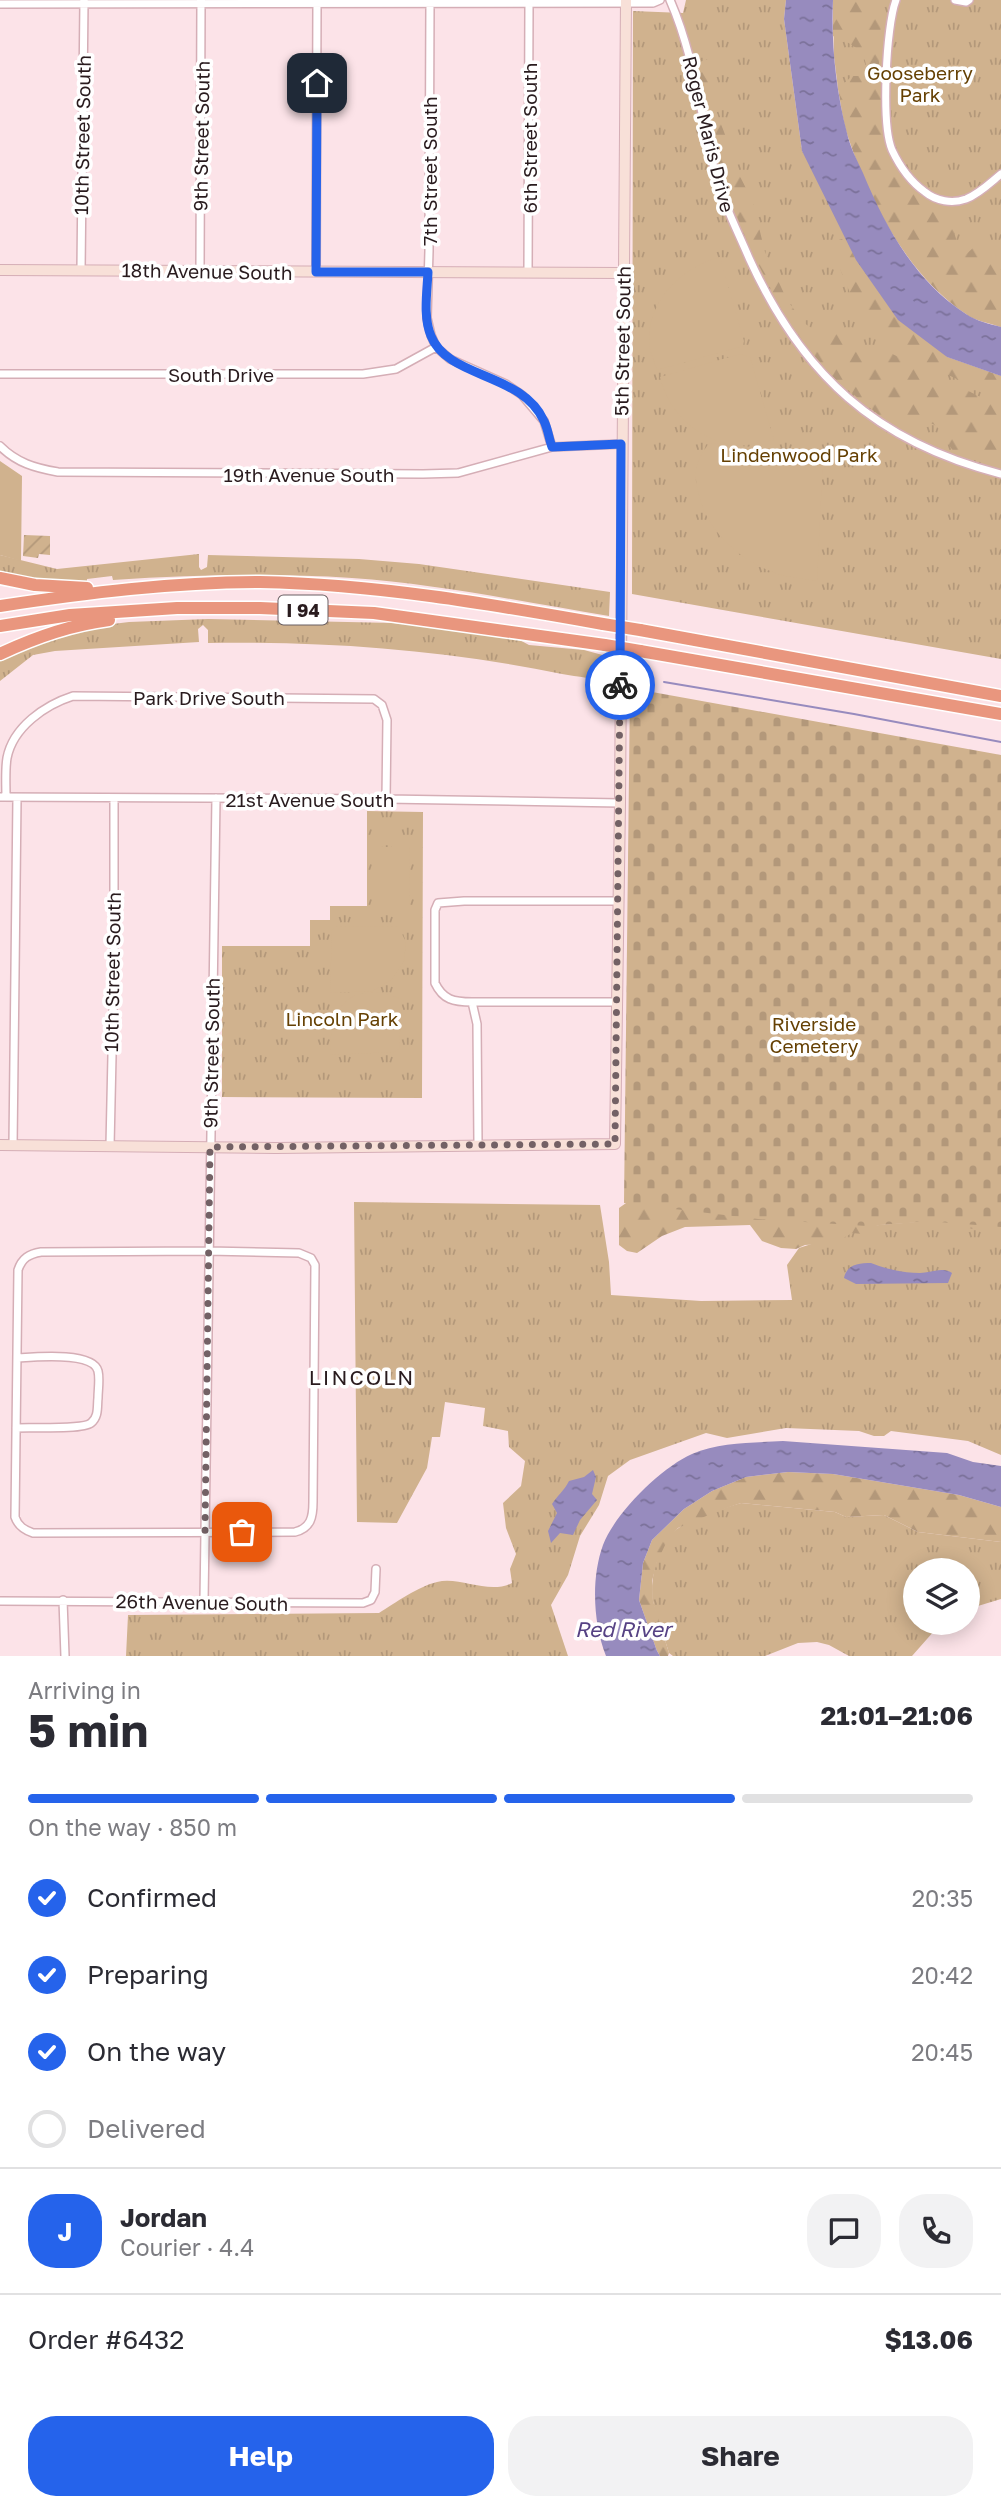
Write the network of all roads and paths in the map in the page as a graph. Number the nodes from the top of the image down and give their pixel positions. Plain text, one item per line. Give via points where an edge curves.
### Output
1 (660, 0) edge
2 (670, 0) edge
3 (896, 0) edge
4 (955, 0) edge
5 (969, 0) edge
6 (625, 1) edge
7 (84, 2) edge
8 (201, 2) edge
9 (317, 2) edge
10 (430, 2) edge
11 (542, 2) edge
12 (529, 3) junction
13 (0, 4) edge
14 (1001, 174) edge
15 (0, 270) edge
16 (81, 270) junction
17 (200, 271) junction
18 (316, 272) junction
19 (428, 272) junction
20 (528, 273) junction
21 (623, 273) junction
22 (436, 347) junction
23 (0, 374) edge
24 (621, 444) junction
25 (0, 446) edge
26 (552, 447) junction
27 (1001, 474) edge
28 (0, 578) edge
29 (125, 590) junction
30 (0, 606) edge
31 (208, 608) junction
32 (0, 626) edge
33 (0, 654) edge
34 (1001, 696) edge
35 (1001, 714) edge
36 (3, 797) edge
37 (18, 798) junction
38 (216, 798) junction
39 (114, 799) junction
40 (386, 799) junction
41 (620, 803) junction
42 (618, 901) junction
43 (472, 1002) junction
44 (617, 1002) junction
45 (478, 1144) junction
46 (0, 1146) edge
47 (13, 1146) junction
48 (110, 1146) junction
49 (210, 1147) junction
50 (208, 1251) junction
51 (17, 1358) junction
52 (16, 1428) junction
53 (205, 1531) junction
54 (376, 1569) dead end
55 (63, 1600) junction
56 (0, 1601) edge
57 (204, 1601) junction
58 (65, 1656) edge

1 - 6 street
2 - 27 street, Roger Maris Drive via 690,57 723,199 759,282 797,345 865,413 952,460
3 - 14 street via 888,42 887,121 891,148 901,166 918,187 939,200 965,199
4 - 5 street
6 - 11 street
6 - 21 street, 5th Street South
7 - 8 street
7 - 13 street
7 - 16 street, 10th Street South
8 - 9 street
8 - 17 street, 9th Street South
9 - 10 street
9 - 18 street
10 - 12 street
10 - 19 street, 7th Street South
11 - 12 street
12 - 20 street, 6th Street South
15 - 16 street, 18th Avenue South
16 - 17 street, 18th Avenue South
17 - 18 street, 18th Avenue South
18 - 19 street, 18th Avenue South
19 - 20 street, 18th Avenue South
19 - 22 street, 7th Street South via 427,317
20 - 21 street, 18th Avenue South
21 - 24 street, 5th Street South
22 - 23 street, South Drive via 396,369 363,374
22 - 26 street via 450,359 522,395 544,421
24 - 26 street, 19th Avenue South
24 - 41 street, 5th Street South
25 - 26 street, 19th Avenue South via 31,467 58,472 411,474 458,473
28 - 29 highway via 35,585
29 - 30 highway, I 94
29 - 34 highway, I 94, bridge via 261,582 372,589 496,605
31 - 32 highway, I 94 via 69,615
31 - 33 highway via 81,624
31 - 35 highway, I 94, bridge via 374,613 605,645
36 - 37 street, 21st Avenue South
36 - 40 street, Park Drive South via 13,742 30,719 73,696 348,697 374,699 382,705 387,720
37 - 39 street, 21st Avenue South
37 - 47 street
38 - 39 street, 21st Avenue South
38 - 40 street, 21st Avenue South
38 - 49 street, 9th Street South
39 - 48 street, 10th Street South
40 - 41 street, 21st Avenue South
41 - 42 street, 5th Street South
42 - 43 street via 441,902 435,910 435,983 448,999
42 - 44 street, 5th Street South
43 - 44 street
43 - 45 street via 477,1024
44 - 45 street, 5th Street South via 615,1144
45 - 49 street
46 - 47 street
47 - 48 street
48 - 49 street
49 - 50 street, 9th Street South
50 - 51 street via 41,1252 26,1256 18,1270
50 - 53 street, 9th Street South
50 - 53 street via 299,1252 311,1258 316,1286 313,1517 295,1532
51 - 52 street
51 - 52 street via 80,1358 98,1370 97,1414 92,1423
52 - 53 street via 15,1517 27,1531
53 - 57 street, 9th Street South
54 - 57 street, 26th Avenue South via 375,1592 371,1601 363,1604
55 - 56 street, 26th Avenue South
55 - 57 street, 26th Avenue South
55 - 58 street

